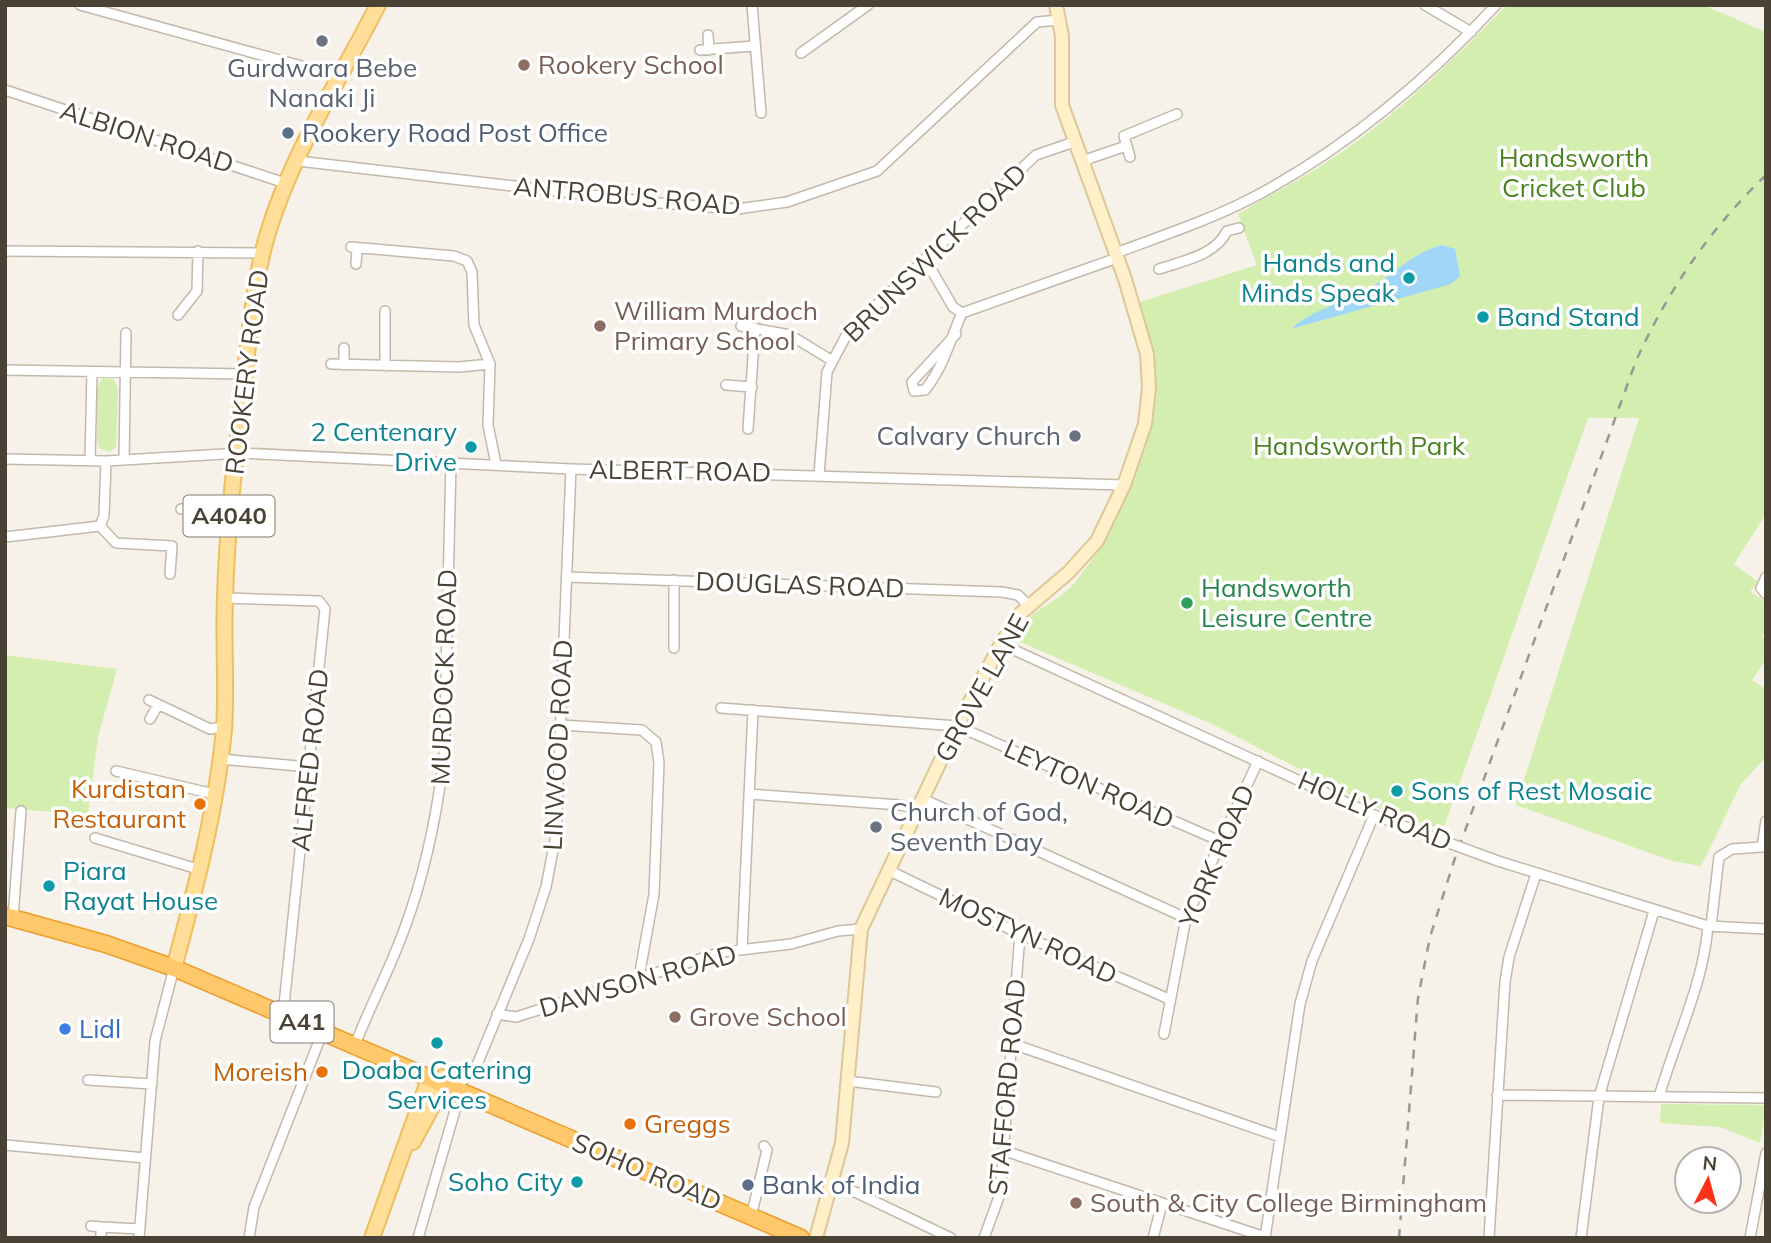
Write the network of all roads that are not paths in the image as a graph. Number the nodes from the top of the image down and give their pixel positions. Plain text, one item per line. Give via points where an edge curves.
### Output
1 (79, 5) edge
2 (378, 5) edge
3 (752, 5) edge
4 (868, 5) edge
5 (1056, 5) edge
6 (1425, 5) edge
7 (1496, 5) edge
8 (1060, 20) junction
9 (1471, 32) junction
10 (708, 35) dead end
11 (754, 46) junction
12 (801, 53) dead end
13 (341, 77) junction
14 (5, 90) edge
15 (761, 113) dead end
16 (1177, 114) dead end
17 (1074, 142) junction
18 (1126, 146) junction
19 (1130, 157) dead end
20 (298, 161) junction
21 (1082, 161) junction
22 (288, 184) junction
23 (1219, 213) junction
24 (1239, 228) dead end
25 (1227, 231) junction
26 (5, 251) edge
27 (198, 251) junction
28 (263, 253) junction
29 (1117, 255) junction
30 (925, 259) junction
31 (356, 264) dead end
32 (1159, 269) dead end
33 (385, 311) dead end
34 (962, 313) junction
35 (178, 315) dead end
36 (741, 326) dead end
37 (755, 328) junction
38 (126, 333) dead end
39 (956, 334) junction
40 (344, 348) dead end
41 (831, 360) junction
42 (331, 364) dead end
43 (489, 364) junction
44 (344, 365) junction
45 (385, 366) junction
46 (5, 370) edge
47 (92, 372) junction
48 (124, 373) junction
49 (245, 374) junction
50 (726, 385) dead end
51 (752, 387) junction
52 (748, 429) dead end
53 (236, 453) junction
54 (5, 459) edge
55 (124, 460) junction
56 (90, 461) junction
57 (106, 461) junction
58 (451, 463) junction
59 (496, 464) junction
60 (570, 468) junction
61 (819, 475) junction
62 (1124, 485) junction
63 (181, 509) dead end
64 (229, 512) junction
65 (100, 526) junction
66 (5, 537) edge
67 (170, 574) dead end
68 (567, 577) junction
69 (1766, 578) edge
70 (674, 580) junction
71 (1763, 591) edge
72 (225, 598) junction
73 (1028, 606) junction
74 (1001, 644) junction
75 (674, 648) dead end
76 (721, 708) dead end
77 (753, 710) junction
78 (150, 719) dead end
79 (561, 725) junction
80 (957, 726) junction
81 (224, 727) junction
82 (220, 760) junction
83 (1258, 761) junction
84 (309, 767) junction
85 (116, 771) dead end
86 (215, 794) junction
87 (749, 794) junction
88 (920, 804) junction
89 (21, 811) dead end
90 (1374, 815) junction
91 (1766, 821) edge
92 (95, 838) dead end
93 (1222, 842) junction
94 (201, 870) junction
95 (888, 870) junction
96 (1536, 874) junction
97 (1654, 911) junction
98 (1186, 918) junction
99 (8, 919) edge
100 (1709, 926) junction
101 (861, 929) junction
102 (1766, 929) edge
103 (1020, 934) junction
104 (742, 949) junction
105 (174, 968) junction
106 (639, 977) junction
107 (1169, 999) junction
108 (497, 1014) junction
109 (284, 1015) junction
110 (323, 1031) junction
111 (1164, 1034) dead end
112 (1013, 1044) junction
113 (355, 1045) junction
114 (88, 1080) dead end
115 (443, 1080) junction
116 (848, 1082) junction
117 (152, 1084) junction
118 (936, 1092) dead end
119 (1497, 1095) junction
120 (1599, 1097) junction
121 (1659, 1097) junction
122 (1766, 1098) edge
123 (456, 1107) dead end
124 (1280, 1137) junction
125 (5, 1145) edge
126 (764, 1146) dead end
127 (1005, 1151) junction
128 (1766, 1153) edge
129 (145, 1158) junction
130 (832, 1181) junction
131 (1162, 1204) junction
132 (751, 1217) junction
133 (91, 1226) dead end
134 (101, 1227) junction
135 (140, 1234) edge
136 (1265, 1237) edge
137 (101, 1238) edge
138 (249, 1238) edge
139 (372, 1238) edge
140 (418, 1238) edge
141 (801, 1238) edge
142 (816, 1238) edge
143 (951, 1238) edge
144 (984, 1238) edge
145 (1153, 1238) edge
146 (1489, 1238) edge
147 (1580, 1238) edge
148 (1750, 1238) edge

1 - 13 street
2 - 13 main road, ROOKERY ROAD / A4040
3 - 11 street
4 - 12 street
5 - 8 street, GROVE LANE
6 - 9 street
7 - 9 street
8 - 17 street, GROVE LANE via 1062,105
8 - 20 street, ANTROBUS ROAD via 1037,22 877,171 787,202 737,209
9 - 23 street via 1411,89 1340,145
10 - 11 street via 704,50
11 - 15 street
13 - 20 main road, ROOKERY ROAD / A4040
14 - 22 street, ALBION ROAD
16 - 18 street via 1124,136
17 - 21 street, GROVE LANE
17 - 30 street, BRUNSWICK ROAD via 1036,155
18 - 19 street
18 - 21 street
20 - 22 main road, ROOKERY ROAD / A4040
21 - 29 street, GROVE LANE
22 - 28 main road, ROOKERY ROAD / A4040
23 - 25 street
23 - 29 street
24 - 25 street
25 - 32 street via 1204,254
26 - 27 street
27 - 28 street
27 - 35 street via 197,291
28 - 49 main road, ROOKERY ROAD / A4040
29 - 34 street
29 - 62 street, GROVE LANE via 1142,334 1149,381 1143,436
30 - 34 street via 953,307
30 - 41 street, BRUNSWICK ROAD via 848,332
31 - 43 street via 354,247 467,261 472,272 474,325
33 - 45 street
34 - 39 street
36 - 37 street
37 - 41 street via 790,335
37 - 51 street
38 - 48 street
39 - 39 street via 931,383 925,390 914,391 912,382
40 - 44 street
41 - 61 street, BRUNSWICK ROAD via 823,390
42 - 44 street
43 - 45 street
43 - 59 street via 488,425
44 - 45 street
46 - 47 street
47 - 48 street
47 - 56 street
48 - 49 street
48 - 55 street
49 - 53 main road, ROOKERY ROAD / A4040
50 - 51 street
51 - 52 street
53 - 55 street, ALBERT ROAD
53 - 58 street, ALBERT ROAD
53 - 64 main road, ROOKERY ROAD / A4040
54 - 56 street, ALBERT ROAD
55 - 57 street, ALBERT ROAD
56 - 57 street, ALBERT ROAD
57 - 65 street
58 - 59 street, ALBERT ROAD
58 - 113 street, MURDOCK ROAD via 439,803 404,930
59 - 60 street, ALBERT ROAD
60 - 61 street, ALBERT ROAD
60 - 68 street, LINWOOD ROAD
61 - 62 street, ALBERT ROAD
62 - 73 street, GROVE LANE via 1097,541
63 - 64 street
64 - 72 main road, ROOKERY ROAD / A4040
65 - 66 street
65 - 67 street via 116,543 172,546
68 - 70 street, DOUGLAS ROAD
68 - 79 street, LINWOOD ROAD
69 - 71 street
70 - 73 street, DOUGLAS ROAD via 1002,592 1018,595
70 - 75 street
72 - 81 main road, ROOKERY ROAD / A4040
72 - 84 street, ALFRED ROAD via 324,604
73 - 74 street, GROVE LANE
74 - 80 street, GROVE LANE
74 - 83 street, HOLLY ROAD
76 - 77 street, LEYTON ROAD
77 - 80 street, LEYTON ROAD
77 - 87 street
78 - 81 street via 153,703 210,729
79 - 106 street via 642,730 656,742 654,894
79 - 108 street, LINWOOD ROAD via 556,835 546,887
80 - 88 street, GROVE LANE
80 - 93 street, LEYTON ROAD
81 - 82 main road, ROOKERY ROAD / A4040
82 - 84 street
82 - 86 main road, ROOKERY ROAD / A4040
83 - 90 street, HOLLY ROAD
83 - 93 street, YORK ROAD
84 - 109 street, ALFRED ROAD
85 - 86 street
86 - 94 main road, ROOKERY ROAD / A4040
87 - 88 street
87 - 104 street
88 - 95 street, GROVE LANE
88 - 98 street
89 - 99 street
90 - 96 street, HOLLY ROAD, bridge
90 - 124 street via 1312,961 1300,1004
91 - 100 street via 1762,847 1732,849 1719,857
92 - 94 street
93 - 98 street, YORK ROAD
94 - 105 main road, ROOKERY ROAD / A4040
95 - 101 street, GROVE LANE
95 - 103 street, MOSTYN ROAD
96 - 97 street, HOLLY ROAD
96 - 119 street via 1509,957
97 - 100 street, HOLLY ROAD
97 - 120 street
98 - 107 street, YORK ROAD
99 - 105 highway, A41 via 106,944
100 - 102 street, HOLLY ROAD
100 - 121 street via 1698,985
101 - 104 street, DAWSON ROAD
101 - 116 street, GROVE LANE
103 - 107 street, MOSTYN ROAD
103 - 112 street, STAFFORD ROAD
104 - 106 street, DAWSON ROAD
105 - 109 highway, SOHO ROAD / A41
105 - 117 street via 155,1041
106 - 108 street, DAWSON ROAD via 516,1017
107 - 111 street, YORK ROAD
108 - 115 street, LINWOOD ROAD via 474,1072
109 - 110 highway, SOHO ROAD / A41
110 - 113 highway, SOHO ROAD / A41
110 - 138 street via 254,1206
112 - 124 street
112 - 127 street, STAFFORD ROAD
113 - 115 highway, SOHO ROAD / A41
114 - 117 street
115 - 132 highway, SOHO ROAD / A41
115 - 139 main road via 401,1164
116 - 118 street
116 - 130 street, GROVE LANE via 842,1143
117 - 129 street
119 - 120 street
119 - 146 street
120 - 121 street
120 - 147 street
121 - 122 street
123 - 140 street
124 - 136 street
125 - 129 street
126 - 132 street via 767,1150
127 - 131 street
127 - 144 street, STAFFORD ROAD via 1000,1194
128 - 148 street
129 - 135 street
130 - 142 street, GROVE LANE
130 - 143 street
131 - 136 street
131 - 145 street
132 - 141 highway, SOHO ROAD / A41
133 - 134 street
134 - 135 street
134 - 137 street

